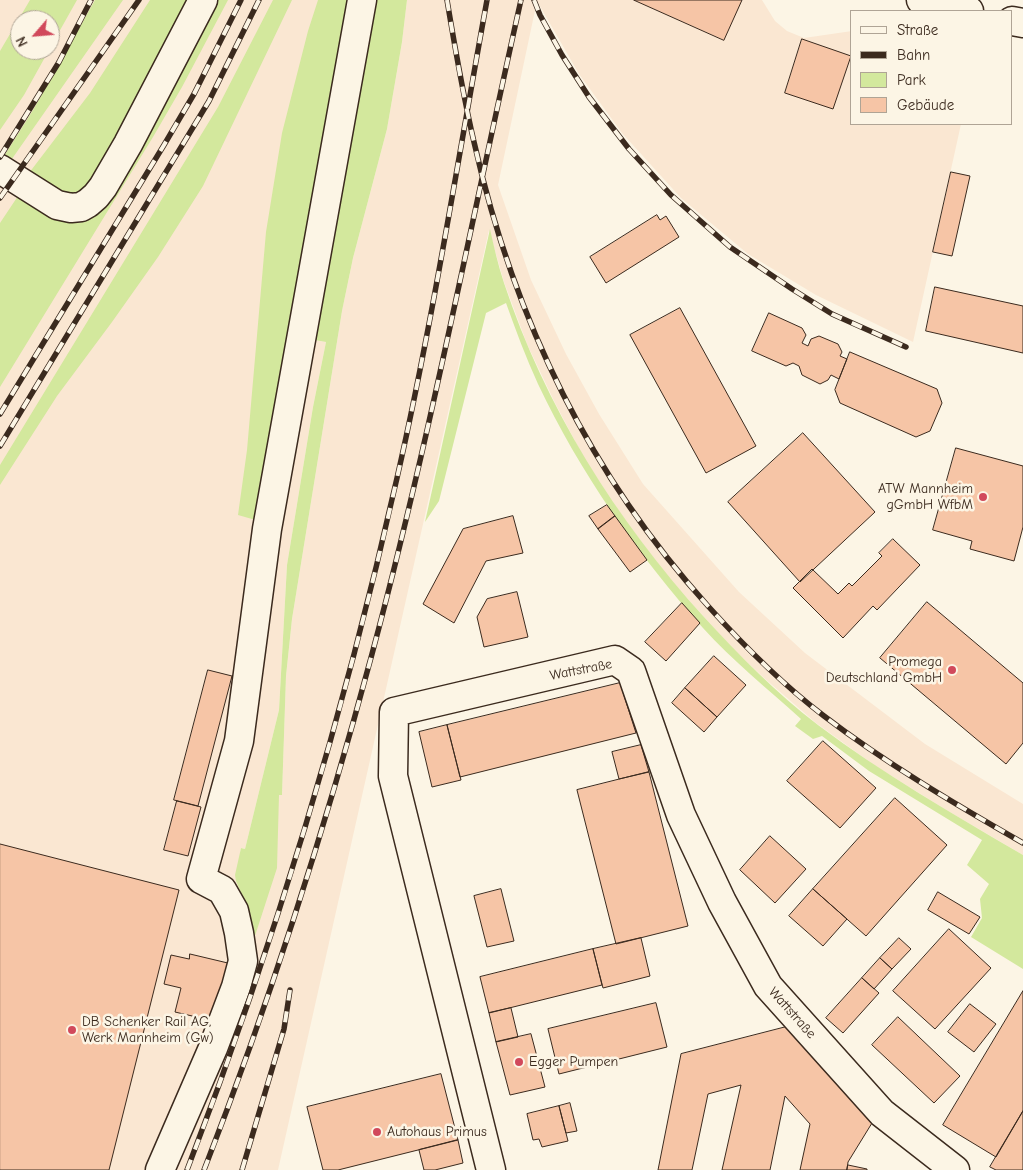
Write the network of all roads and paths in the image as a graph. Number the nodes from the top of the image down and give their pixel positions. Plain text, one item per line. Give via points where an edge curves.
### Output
1 (203, 0) edge
2 (362, 0) edge
3 (921, 0) edge
4 (964, 10) edge
5 (0, 170) edge
6 (160, 1170) edge
7 (492, 1170) edge
8 (955, 1170) edge

1 - 5 street via 128,144 103,187 88,203 71,208 57,204
2 - 6 street via 267,529 239,741 201,879 222,890 234,911 243,961 213,1048
3 - 4 street
7 - 8 street, Wattstraße via 393,776 394,712 615,660 631,671 681,814 722,902 768,986 808,1016 882,1113

